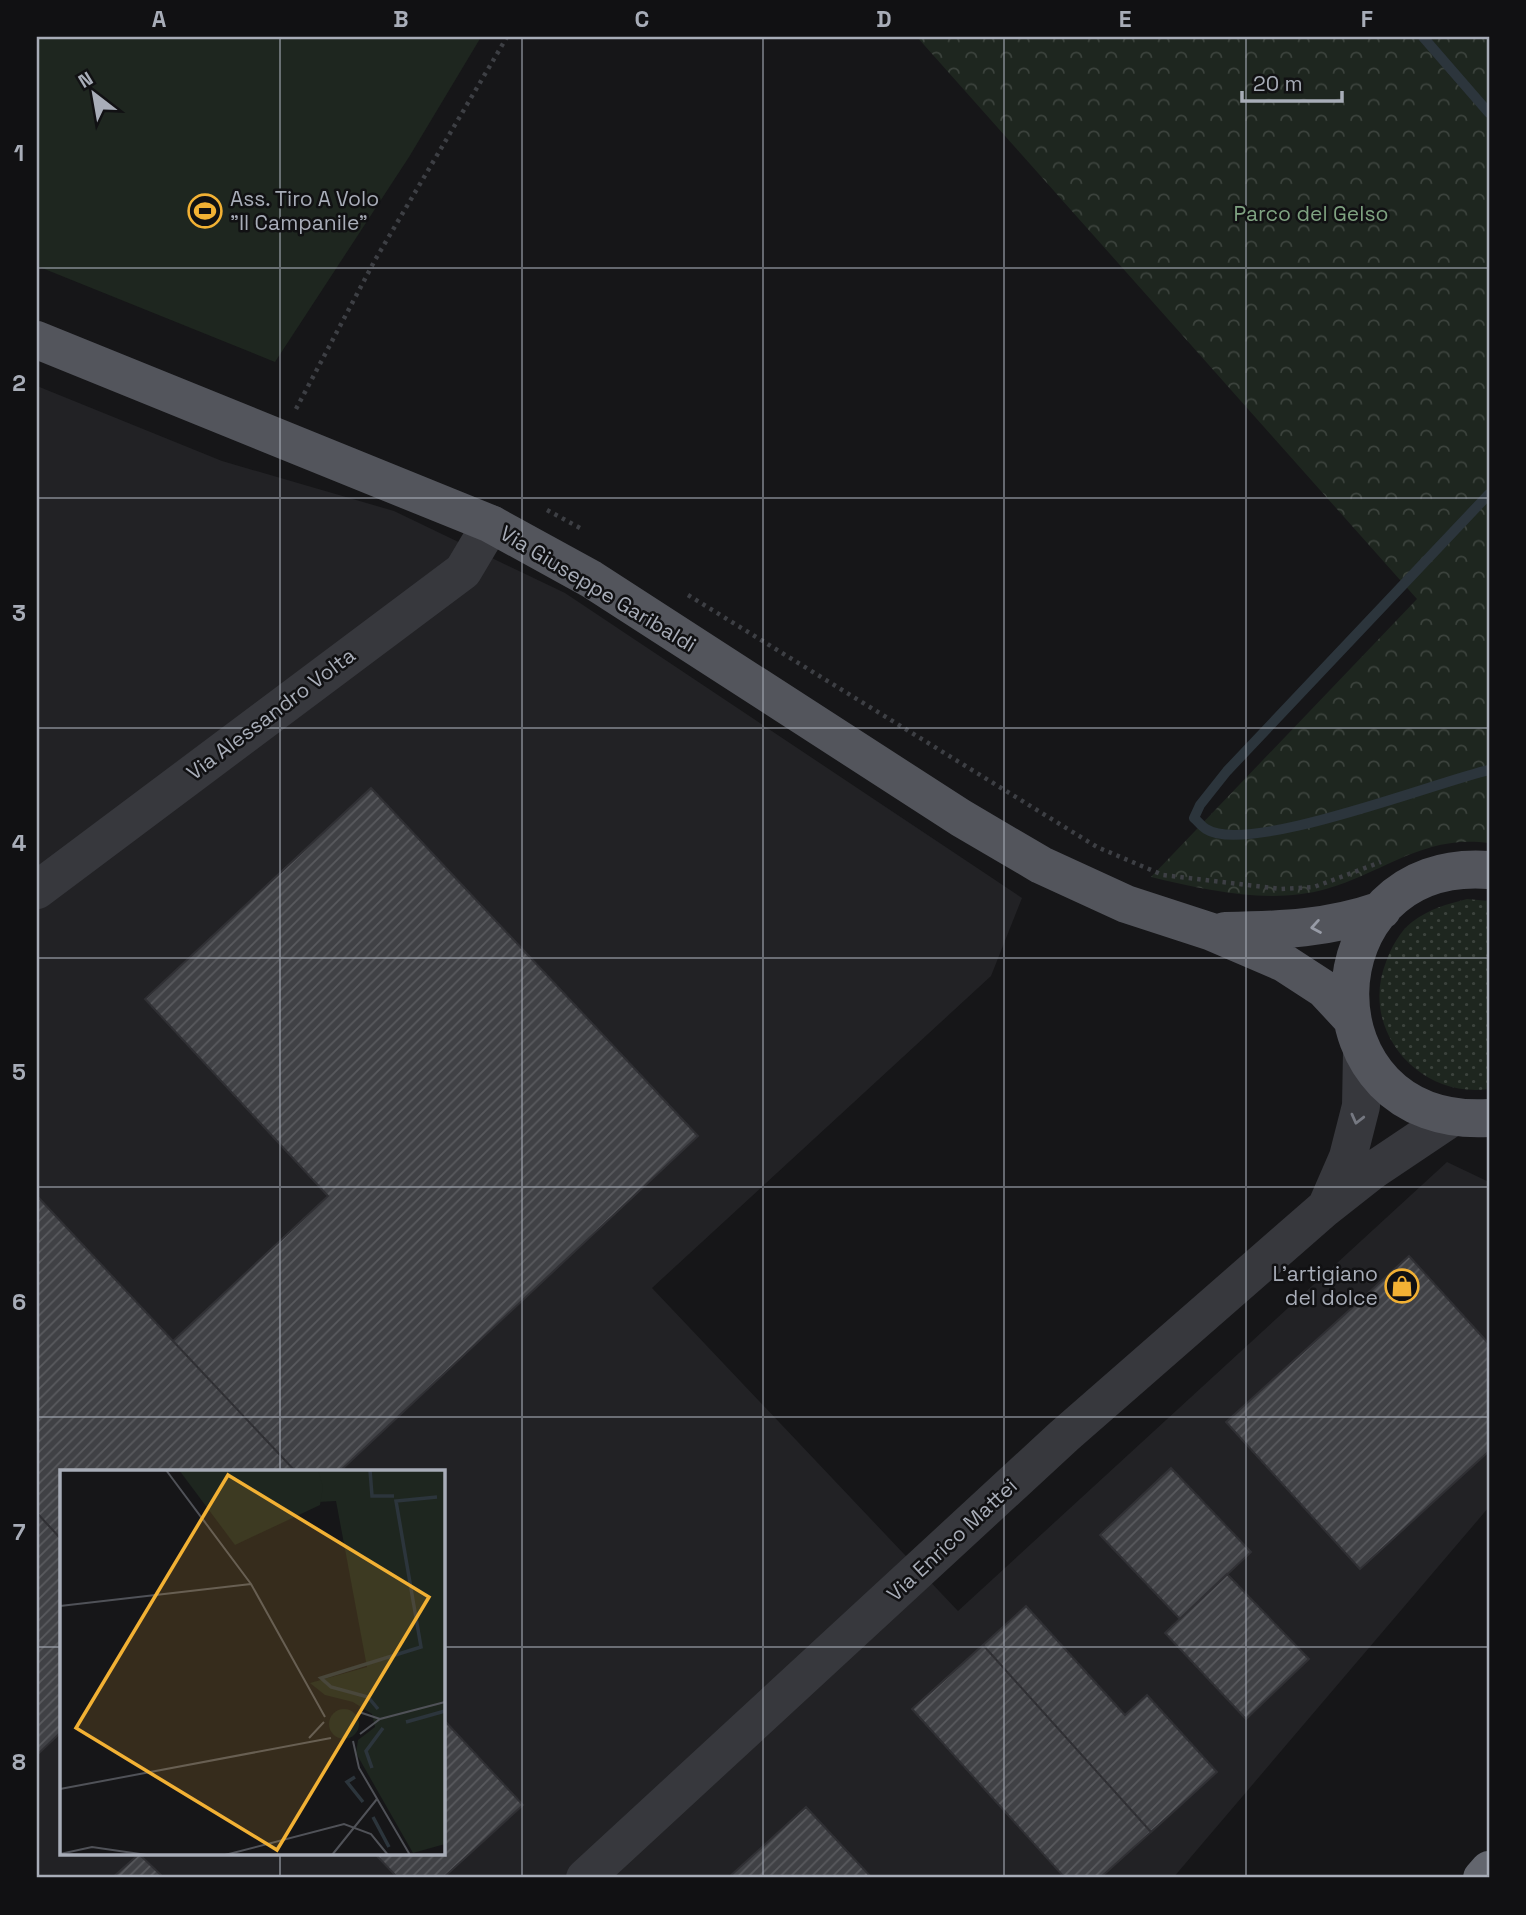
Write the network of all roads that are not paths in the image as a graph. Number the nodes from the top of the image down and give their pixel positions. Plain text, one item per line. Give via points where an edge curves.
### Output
1 (37, 340) edge
2 (491, 524) junction
3 (1489, 870) edge
4 (37, 890) edge
5 (1382, 910) junction
6 (1212, 932) junction
7 (1356, 1034) junction
8 (1451, 1118) junction
9 (1489, 1118) edge
10 (1325, 1208) junction
11 (1489, 1870) edge
12 (584, 1878) edge
13 (1482, 1878) edge

1 - 2 main road, Via Giuseppe Garibaldi via 290,416
2 - 4 street, Via Alessandro Volta via 463,571
2 - 6 main road, Via Giuseppe Garibaldi via 591,579 1041,865 1126,904
3 - 5 main road via 1445,872 1422,880
5 -> 6 main road via 1303,930
5 - 7 main road via 1357,948 1350,971
6 - 7 main road via 1305,975 1324,989
7 - 8 main road via 1380,1078 1406,1100
7 -> 10 street, Via Enrico Mattei via 1361,1106 1348,1157
8 - 9 main road
8 - 10 street, Via Enrico Mattei
10 - 12 street, Via Enrico Mattei via 1064,1436
11 - 13 highway

